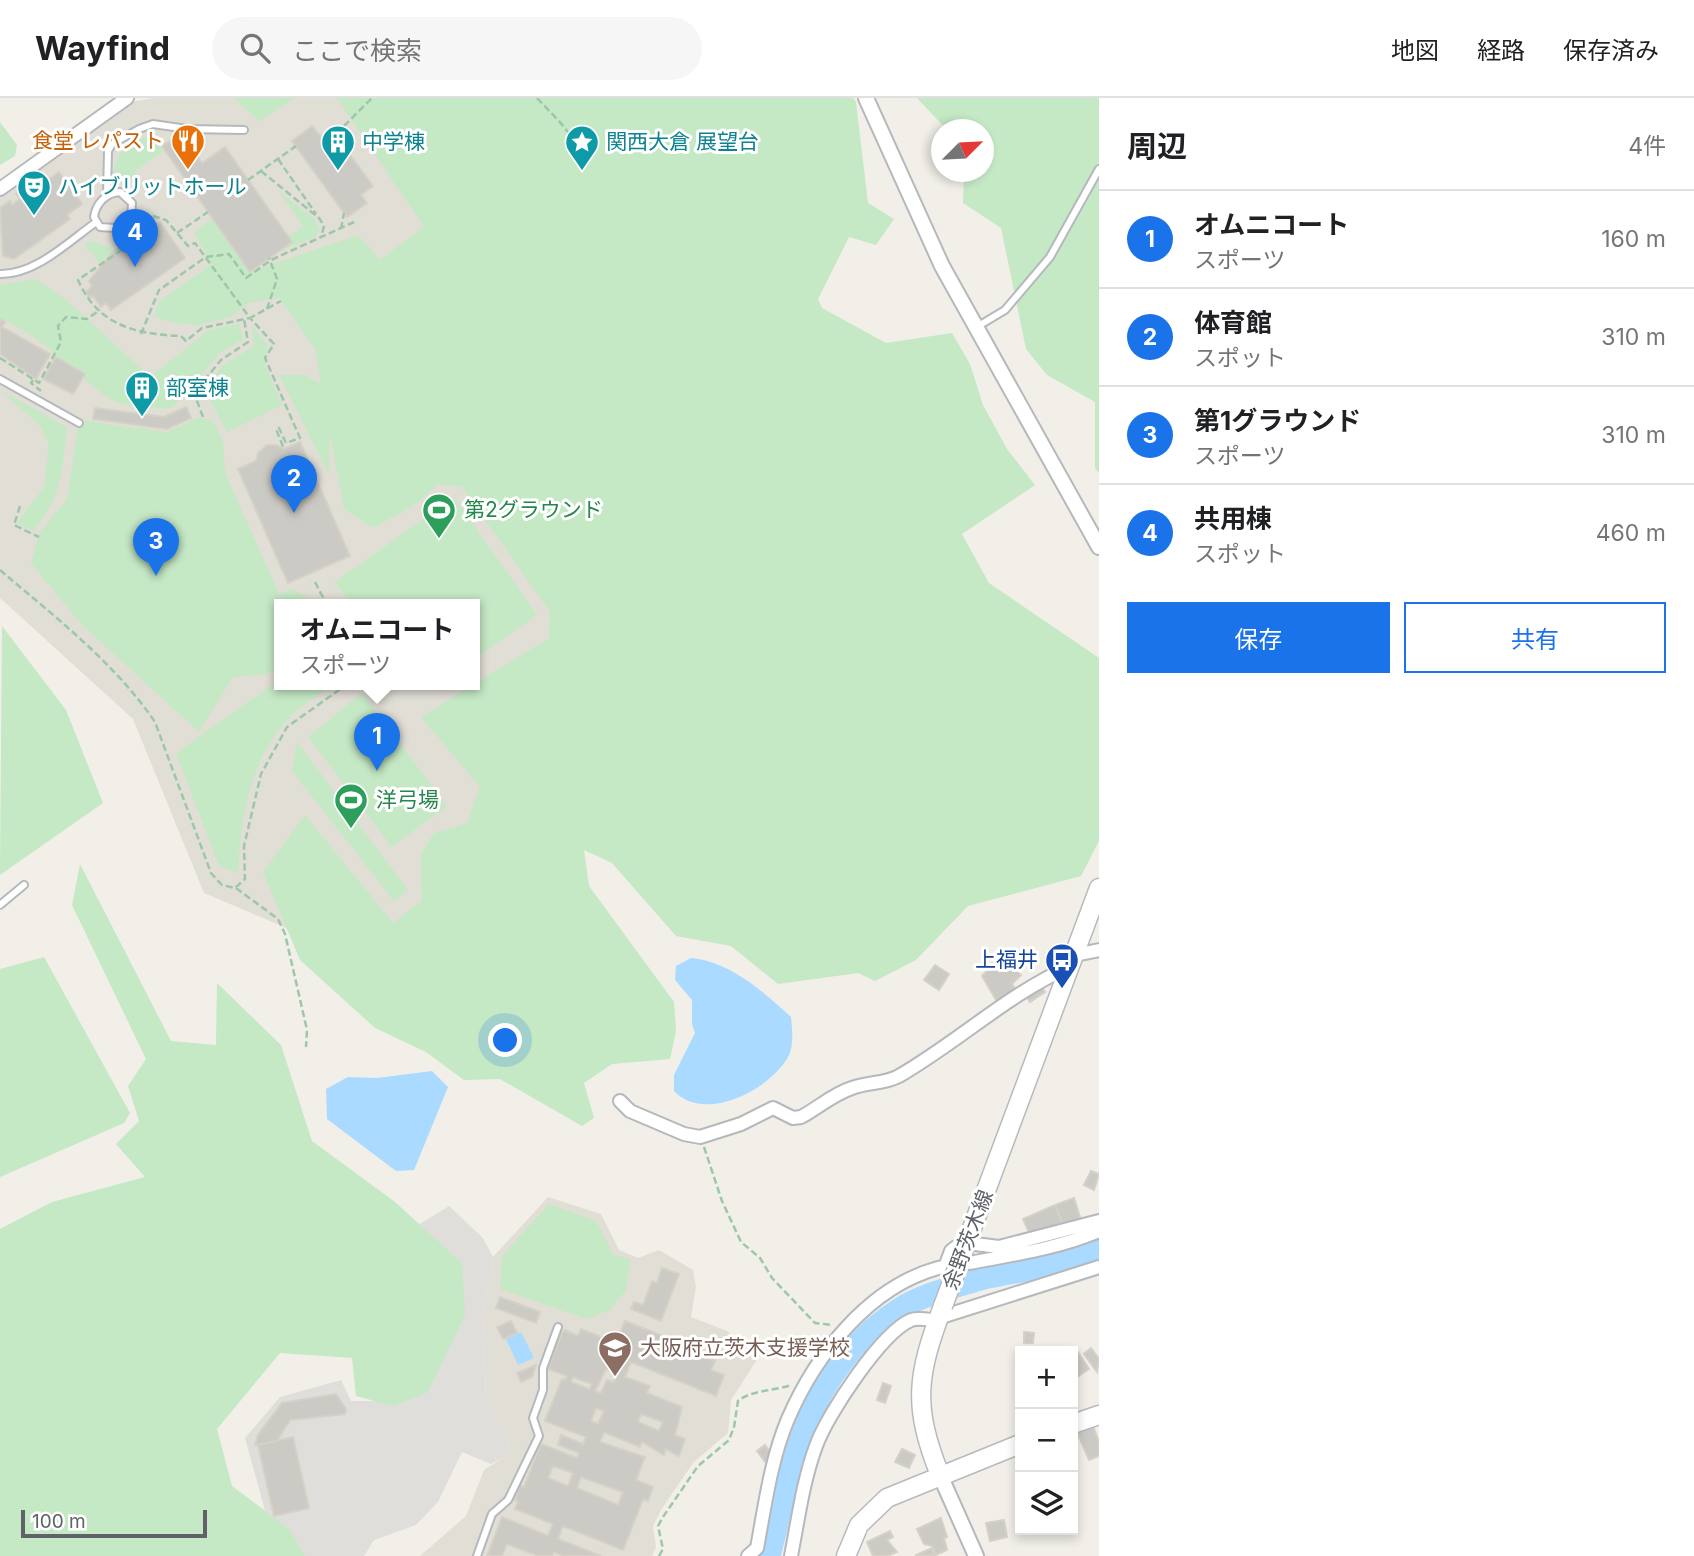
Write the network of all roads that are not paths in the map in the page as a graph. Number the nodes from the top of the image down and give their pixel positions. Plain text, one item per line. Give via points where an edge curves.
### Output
1 (127, 98) edge
2 (866, 98) edge
3 (244, 130) dead end
4 (1099, 169) edge
5 (0, 189) edge
6 (107, 196) junction
7 (95, 223) junction
8 (0, 274) edge
9 (975, 328) junction
10 (0, 379) edge
11 (79, 423) dead end
12 (1099, 547) edge
13 (24, 885) dead end
14 (1099, 888) edge
15 (0, 905) edge
16 (1099, 950) edge
17 (1073, 960) junction
18 (620, 1101) dead end
19 (1099, 1221) edge
20 (1099, 1231) edge
21 (975, 1244) dead end
22 (953, 1259) junction
23 (1099, 1267) edge
24 (940, 1315) junction
25 (558, 1327) dead end
26 (1099, 1415) edge
27 (1078, 1422) edge
28 (1015, 1446) edge
29 (940, 1475) junction
30 (477, 1556) edge
31 (748, 1556) edge
32 (791, 1556) edge
33 (846, 1556) edge
34 (976, 1556) edge

1 - 5 street
2 - 9 street
3 - 6 lane via 153,124 132,132 108,151
4 - 9 lane via 1050,257 1005,310
6 - 7 lane via 96,206
6 - 7 lane via 124,194 132,202 133,214 115,228
7 - 8 lane via 36,264
9 - 12 street
10 - 11 lane
13 - 15 lane
14 - 17 main road, 余野茨木線
16 - 17 street
17 - 18 street via 890,1080 844,1091 801,1117 773,1108 700,1137 630,1111
17 - 22 main road, 余野茨木線
19 - 21 street via 999,1247
20 - 22 street via 1047,1248
22 - 24 main road, 余野茨木線, bridge
22 - 31 street via 884,1293 848,1327 810,1378 788,1418 771,1474 757,1548
23 - 24 street
24 - 29 main road, 余野茨木線 via 927,1352 919,1401 922,1426
24 - 32 street via 911,1320 893,1333 824,1426
25 - 30 lane via 543,1368 543,1390 533,1418 540,1436 508,1500 492,1514
26 - 27 main road
28 - 29 main road
29 - 33 main road via 876,1505 859,1525
29 - 34 street

